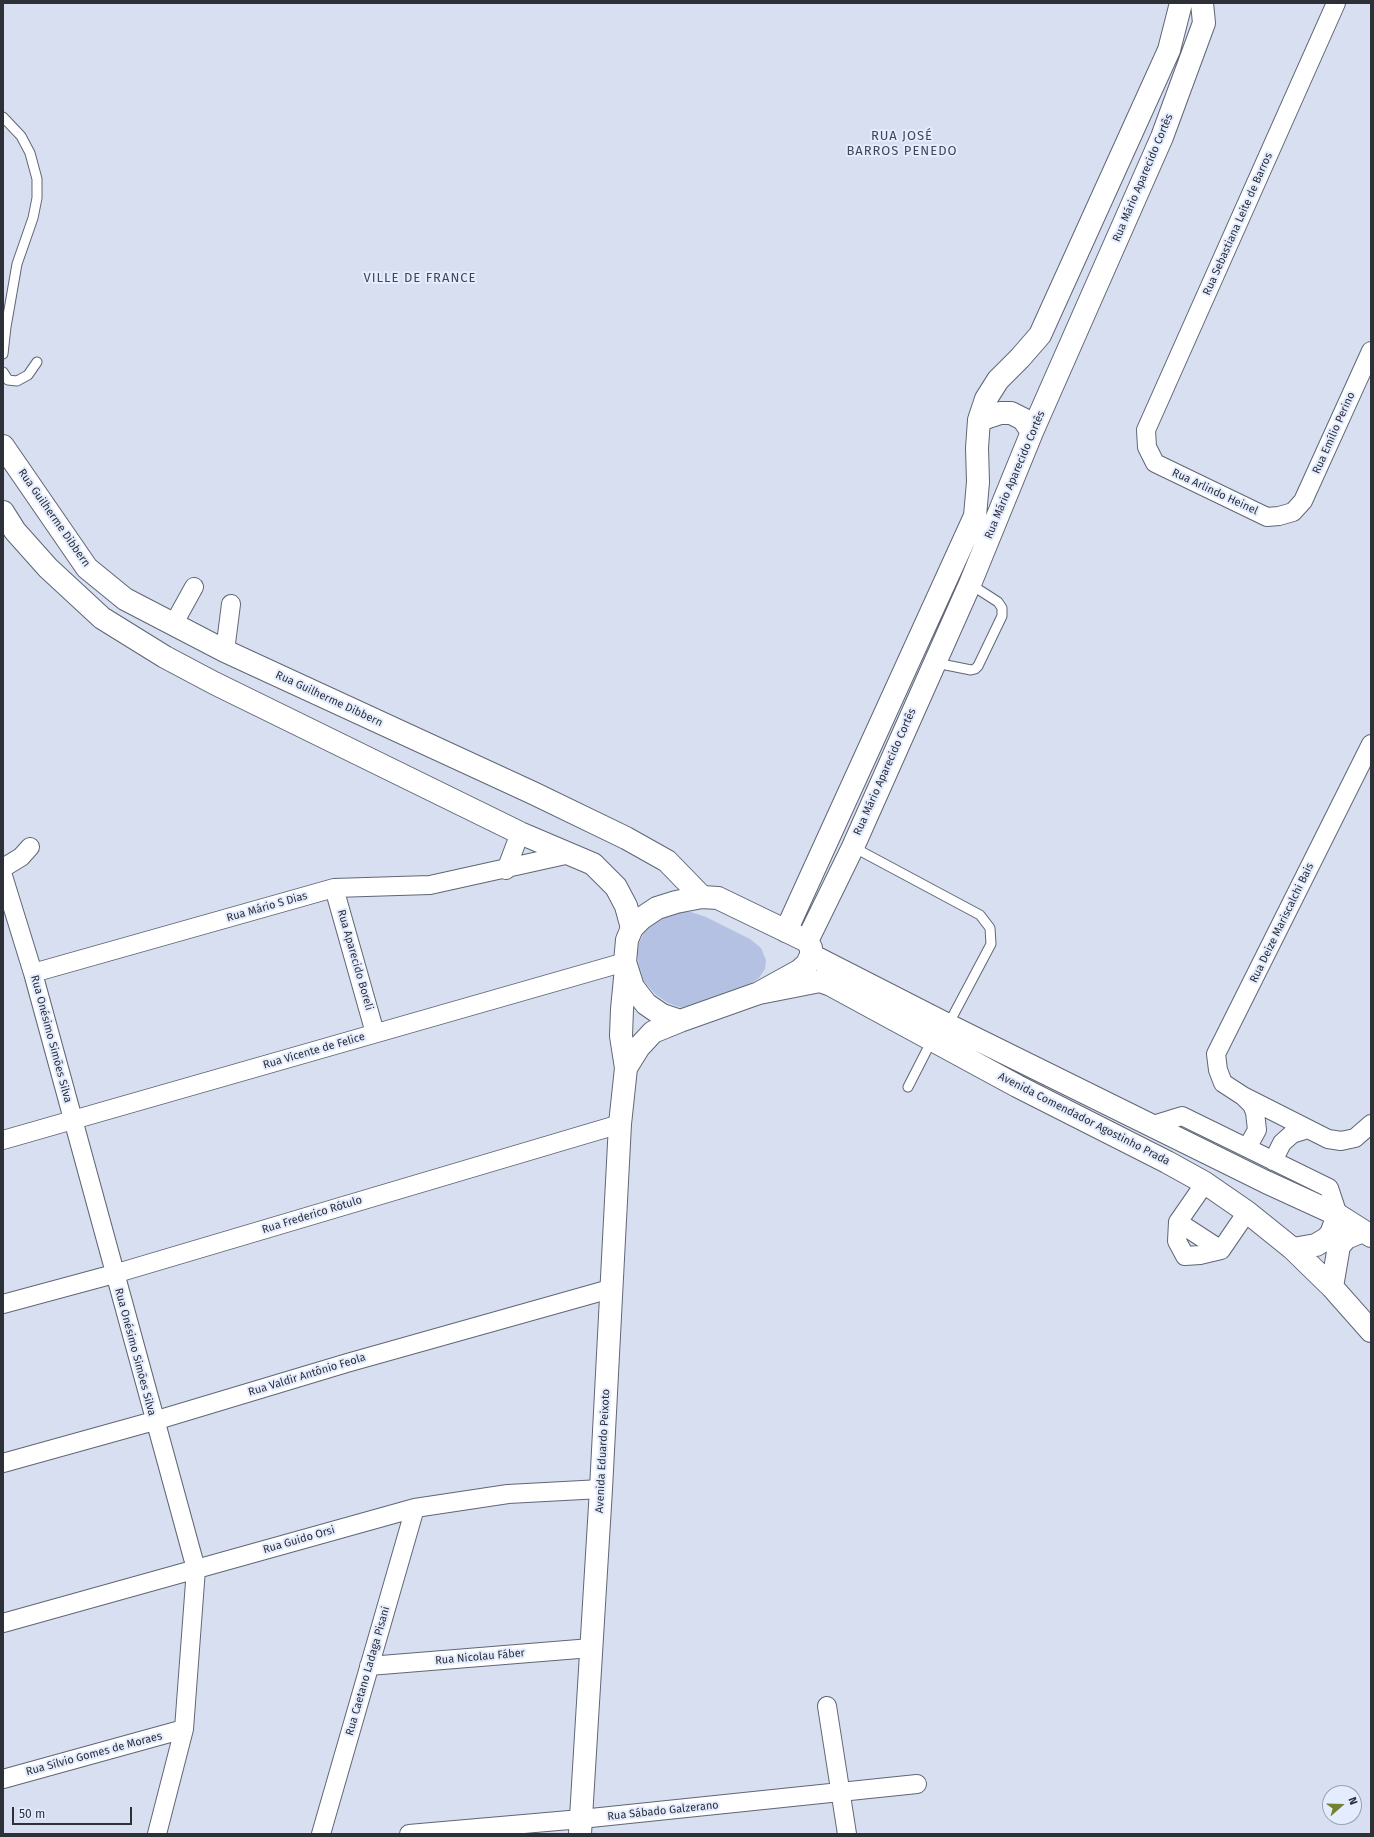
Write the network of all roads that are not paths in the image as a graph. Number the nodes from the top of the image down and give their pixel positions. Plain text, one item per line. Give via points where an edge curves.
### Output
1 (1181, 3) edge
2 (1211, 3) edge
3 (1336, 3) edge
4 (1203, 13) edge
5 (3, 117) edge
6 (1371, 351) edge
7 (3, 354) edge
8 (37, 362) dead end
9 (3, 372) edge
10 (998, 380) junction
11 (1043, 408) junction
12 (979, 420) junction
13 (1032, 432) junction
14 (3, 446) edge
15 (1147, 447) joint
16 (3, 512) edge
17 (1293, 512) joint
18 (9, 535) edge
19 (970, 584) junction
20 (194, 587) dead end
21 (231, 604) dead end
22 (173, 625) junction
23 (225, 650) junction
24 (934, 663) junction
25 (1371, 744) edge
26 (520, 833) junction
27 (30, 847) dead end
28 (853, 847) junction
29 (570, 854) junction
30 (3, 868) edge
31 (506, 870) junction
32 (3, 876) edge
33 (334, 888) junction
34 (702, 898) junction
35 (632, 928) junction
36 (786, 931) junction
37 (809, 948) junction
38 (626, 965) junction
39 (33, 973) junction
40 (759, 993) junction
41 (680, 1021) junction
42 (948, 1025) junction
43 (375, 1033) junction
44 (932, 1040) junction
45 (626, 1068) junction
46 (908, 1087) dead end
47 (1243, 1096) junction
48 (73, 1120) junction
49 (620, 1124) junction
50 (1371, 1124) edge
51 (1153, 1125) junction
52 (1308, 1129) junction
53 (3, 1140) edge
54 (1247, 1148) junction
55 (1273, 1161) junction
56 (1203, 1187) junction
57 (1338, 1215) junction
58 (1245, 1216) junction
59 (1178, 1222) junction
60 (1367, 1233) edge
61 (1293, 1248) junction
62 (1221, 1250) junction
63 (114, 1274) junction
64 (1332, 1287) junction
65 (610, 1289) junction
66 (3, 1304) edge
67 (1371, 1331) edge
68 (154, 1421) junction
69 (3, 1463) edge
70 (601, 1489) junction
71 (415, 1508) junction
72 (196, 1569) junction
73 (3, 1623) edge
74 (591, 1648) junction
75 (369, 1666) junction
76 (827, 1706) dead end
77 (184, 1729) junction
78 (3, 1779) edge
79 (917, 1784) dead end
80 (840, 1792) junction
81 (580, 1827) edge
82 (157, 1834) edge
83 (321, 1834) edge
84 (409, 1834) edge
85 (847, 1834) edge

1 - 10 street, Rua Mário Aparecido Cortês via 1169,50 1040,335
2 - 4 street
3 - 15 street, Rua Sebastiana Leite de Barros via 1146,430
4 - 11 street, Rua Mário Aparecido Cortês via 1162,137
5 - 7 lane via 21,136 30,153 37,179 33,218 17,264
6 - 17 street, Rua Emílio Perino via 1303,501
8 - 9 lane via 28,375 17,381 8,380
10 - 11 street via 1006,395 1017,406
10 - 12 street, Rua Mário Aparecido Cortês via 986,399
11 - 13 street, Rua Mário Aparecido Cortês
12 - 13 street via 1000,413 1011,413 1023,419
12 - 36 street, Rua Mário Aparecido Cortês via 975,516
13 - 19 street, Rua Mário Aparecido Cortês
14 - 22 street, Rua Guilherme Dibbern via 87,568 125,599
15 - 17 street, Rua Arlindo Heinel via 1155,463 1267,516
16 - 18 street
18 - 26 street via 102,618 159,653 214,683
19 - 24 street, Rua Mário Aparecido Cortês
19 - 24 lane via 998,602 1002,608 1002,616 978,666 974,669
20 - 22 street
21 - 23 street
22 - 23 street, Rua Guilherme Dibbern
23 - 34 street, Rua Guilherme Dibbern via 626,838 667,861
24 - 28 street, Rua Mário Aparecido Cortês
25 - 47 street, Rua Deize Mariscalchi Bais via 1216,1054 1223,1083
26 - 29 street
26 - 31 street
27 - 30 street via 21,857
28 - 37 street, Rua Mário Aparecido Cortês
28 - 42 lane via 980,915 990,928 991,944
29 - 31 street, Rua Mário S Dias
29 - 35 street via 593,864 616,887 626,906
31 - 33 street, Rua Mário S Dias via 430,885
32 - 39 street, Rua Onésimo Simões Silva
33 - 39 street, Rua Mário S Dias
33 - 43 street, Rua Aparecido Boreli
34 - 35 street, Avenida Comendador Agostinho Prada via 657,908
34 - 36 street, Avenida Comendador Agostinho Prada via 718,898
35 - 38 street, Avenida Eduardo Peixoto via 627,940
36 - 37 street, Avenida Comendador Agostinho Prada
37 - 40 street, Rua Mário Aparecido Cortês via 807,964
37 - 42 street, Avenida Comendador Agostinho Prada
38 - 41 street via 633,987 646,1004 662,1015
38 - 43 street, Rua Vicente de Felice
38 - 45 street, Avenida Eduardo Peixoto via 622,1009
39 - 48 street, Rua Onésimo Simões Silva
40 - 41 street, Avenida Eduardo Peixoto
40 - 44 street, Avenida Comendador Agostinho Prada via 820,982 831,985
41 - 45 street, Avenida Eduardo Peixoto via 653,1032 639,1047
42 - 51 street, Avenida Comendador Agostinho Prada
43 - 48 street, Rua Vicente de Felice
44 - 46 lane
44 - 56 street, Avenida Comendador Agostinho Prada via 1167,1162
45 - 49 street, Avenida Eduardo Peixoto
47 - 52 street, Rua Deize Mariscalchi Bais
47 - 54 street, Rua Deize Mariscalchi Bais via 1253,1108 1257,1130
48 - 53 street, Rua Vicente de Felice
48 - 63 street, Rua Onésimo Simões Silva
49 - 63 street, Rua Frederico Rótulo
49 - 65 street, Avenida Eduardo Peixoto
50 - 52 street, Rua Deize Mariscalchi Bais via 1356,1138 1341,1141 1328,1139
51 - 54 street via 1182,1116
51 - 57 street, Avenida Comendador Agostinho Prada
52 - 55 street via 1292,1134 1282,1144
54 - 55 street
55 - 57 street via 1329,1188
56 - 58 street, Avenida Comendador Agostinho Prada
56 - 59 street
57 - 60 street, Avenida Comendador Agostinho Prada
57 - 61 street via 1331,1234 1326,1239 1316,1245
58 - 61 street, Avenida Comendador Agostinho Prada
58 - 62 street
59 - 62 street
59 - 62 street via 1177,1241 1185,1256
60 - 64 street via 1346,1238 1339,1246
61 - 64 street, Avenida Comendador Agostinho Prada
63 - 66 street, Rua Frederico Rótulo
63 - 68 street, Rua Onésimo Simões Silva
64 - 67 street, Avenida Comendador Agostinho Prada
65 - 68 street, Rua Valdir Antônio Feola via 347,1363
65 - 70 street, Avenida Eduardo Peixoto
68 - 69 street, Rua Valdir Antônio Feola
68 - 72 street, Rua Onésimo Simões Silva
70 - 71 street, Rua Guido Orsi via 508,1494
70 - 74 street, Avenida Eduardo Peixoto
71 - 72 street, Rua Guido Orsi
71 - 75 street, Rua Caetano Ladaga Pisani
72 - 73 street, Rua Guido Orsi
72 - 77 street, Rua Onésimo Simões Silva
74 - 75 street, Rua Nicolau Fáber
74 - 81 street, Avenida Eduardo Peixoto
75 - 83 street, Rua Caetano Ladaga Pisani
76 - 80 street
77 - 78 street, Rua Sílvio Gomes de Moraes
77 - 82 street, Rua Onésimo Simões Silva
79 - 80 street, Rua Sábado Galzerano
80 - 81 street, Rua Sábado Galzerano
80 - 85 street
81 - 84 street, Rua Sábado Galzerano

